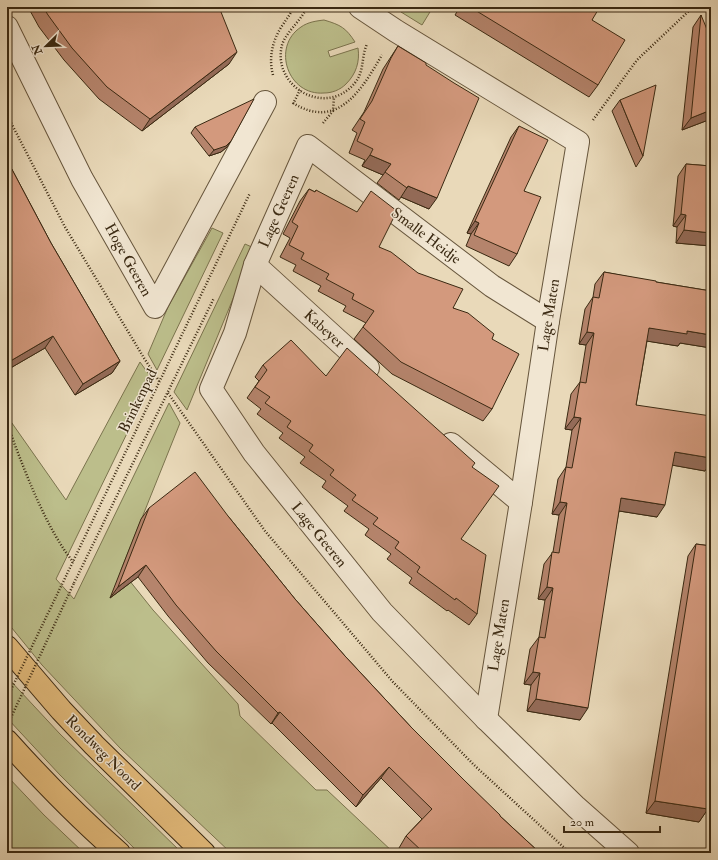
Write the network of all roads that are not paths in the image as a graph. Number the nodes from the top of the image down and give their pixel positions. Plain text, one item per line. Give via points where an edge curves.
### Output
1 (360, 7) edge
2 (7, 27) edge
3 (265, 102) road end
4 (308, 146) joint
5 (255, 265) junction
6 (548, 321) junction
7 (382, 382) edge
8 (434, 429) edge
9 (521, 502) junction
10 (7, 648) edge
11 (486, 719) junction
12 (7, 741) edge
13 (118, 853) edge
14 (204, 853) edge
15 (628, 853) edge

1 - 6 street, Lage Maten via 578,142
2 - 3 street, Hoge Geeren via 82,179 155,307
4 - 5 street, Lage Geeren
4 - 6 street, Smalle Heidje via 492,286
5 - 7 street, Kabeyer
5 - 11 street, Lage Geeren via 235,333 211,389 254,453 382,612
6 - 9 street, Lage Maten
8 - 9 street
9 - 11 street, Lage Maten
10 - 14 main road, Rondweg Noord via 94,745
11 - 15 street, Lage Geeren via 576,807
12 - 13 main road via 68,806

